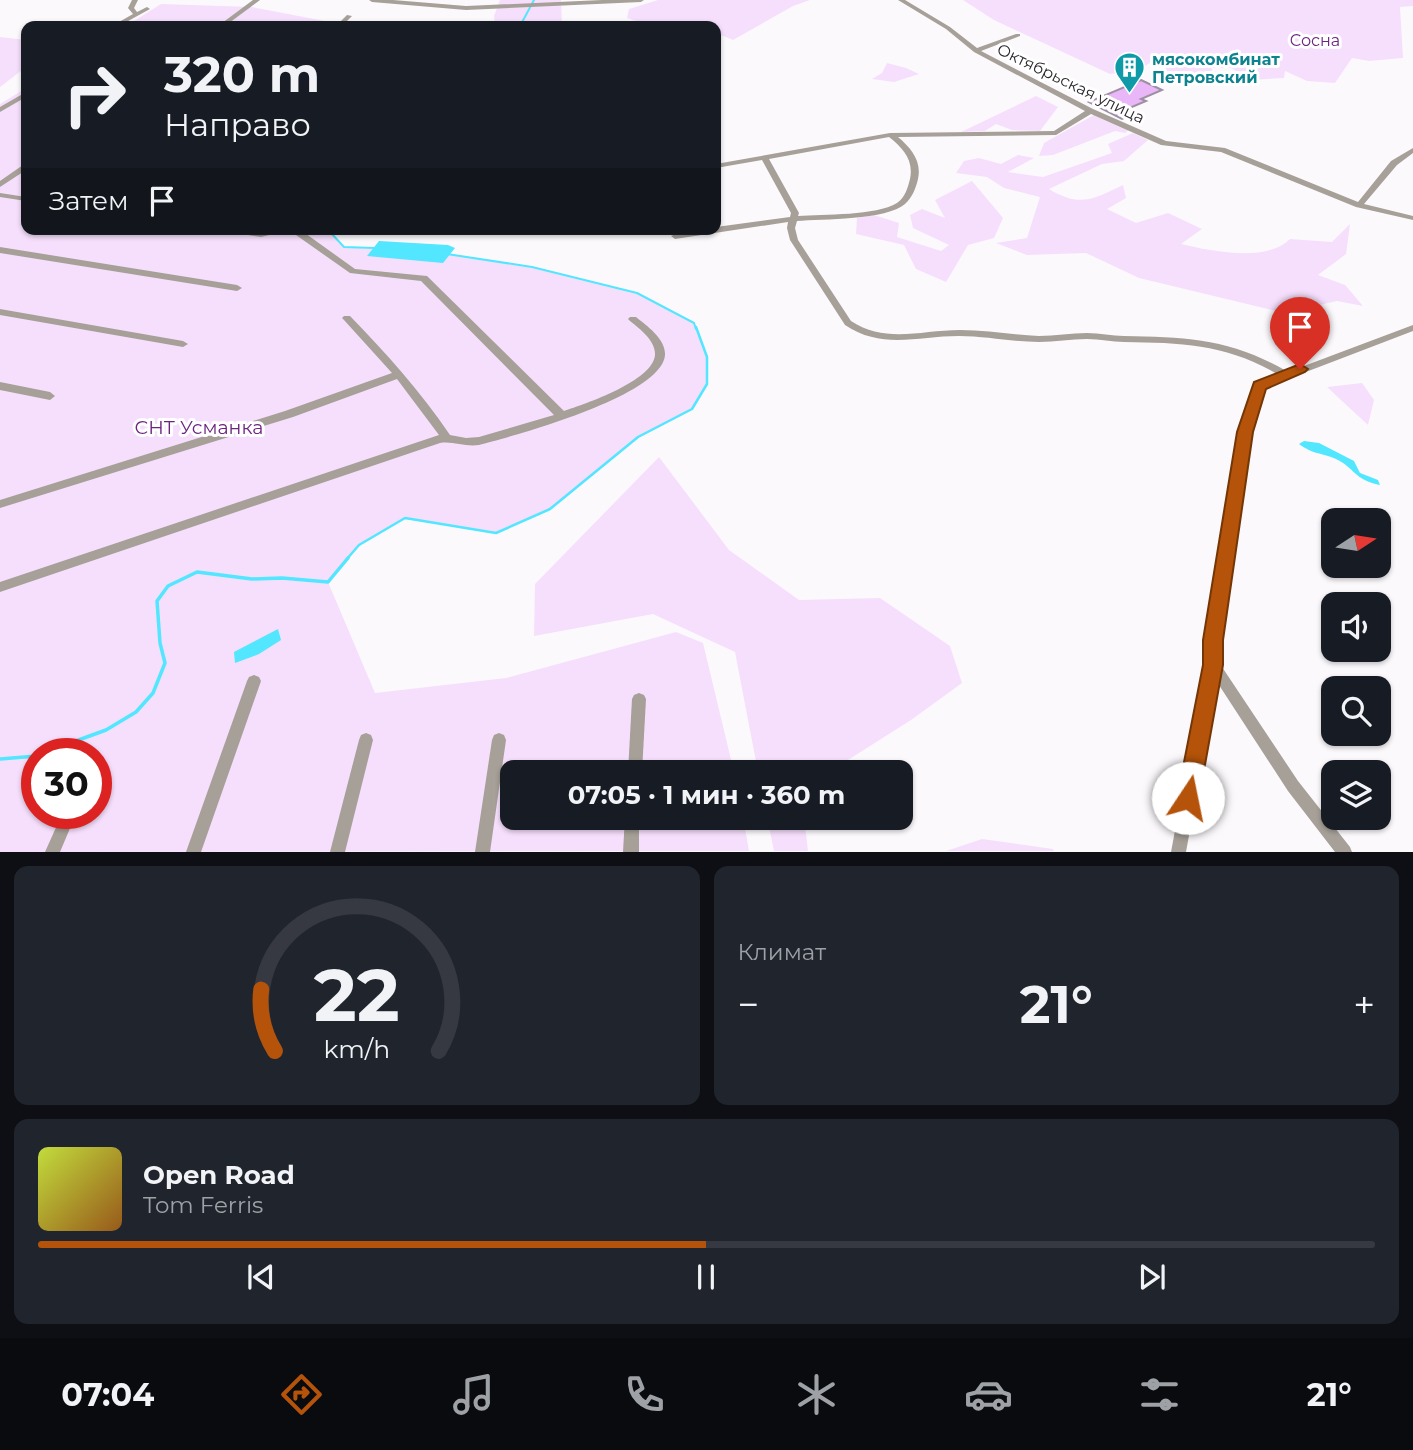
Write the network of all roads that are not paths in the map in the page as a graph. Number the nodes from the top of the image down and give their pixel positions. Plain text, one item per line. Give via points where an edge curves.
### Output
1 (135, 0) edge
2 (257, 0) edge
3 (372, 0) edge
4 (641, 0) edge
5 (901, 0) edge
6 (148, 9) dead end
7 (136, 14) junction
8 (349, 16) dead end
9 (124, 21) edge
10 (228, 21) edge
11 (344, 21) edge
12 (1018, 35) dead end
13 (976, 51) junction
14 (21, 97) edge
15 (0, 110) edge
16 (1090, 111) junction
17 (890, 135) junction
18 (1413, 150) edge
19 (765, 159) junction
20 (721, 165) edge
21 (21, 170) edge
22 (0, 185) edge
23 (0, 195) edge
24 (21, 198) edge
25 (1359, 205) junction
26 (1413, 218) edge
27 (792, 219) junction
28 (721, 229) edge
29 (302, 235) edge
30 (682, 235) edge
31 (675, 236) dead end
32 (0, 250) edge
33 (237, 288) dead end
34 (0, 312) edge
35 (346, 318) dead end
36 (633, 319) dead end
37 (1413, 328) edge
38 (183, 344) dead end
39 (1286, 374) junction
40 (398, 375) junction
41 (0, 386) edge
42 (50, 396) dead end
43 (562, 416) junction
44 (446, 438) junction
45 (0, 504) edge
46 (0, 587) edge
47 (1213, 665) junction
48 (254, 681) dead end
49 (639, 699) dead end
50 (366, 740) dead end
51 (499, 740) dead end
52 (636, 760) edge
53 (62, 829) edge
54 (632, 830) edge
55 (52, 852) edge
56 (193, 852) edge
57 (337, 852) edge
58 (482, 852) edge
59 (631, 852) edge
60 (1178, 852) edge
61 (1345, 852) edge

1 - 7 street via 131,8
2 - 10 street
3 - 4 street via 466,8
5 - 13 street, Октябрьская улица
6 - 7 street
7 - 9 street
8 - 11 street
12 - 13 street
13 - 16 street, Октябрьская улица
14 - 15 street
16 - 17 street via 1056,133
16 - 25 street, Октябрьская улица via 1164,143 1222,150
17 - 19 street
17 - 27 street via 906,145 916,175 908,197 899,205 881,211
18 - 25 street via 1394,163
19 - 20 street
19 - 27 street via 790,201 795,213
21 - 22 street
23 - 24 street
25 - 26 street, Октябрьская улица
27 - 28 street
27 - 39 street via 794,240 848,323 873,337 957,333 1046,339 1089,335 1181,339 1247,352
29 - 43 street via 353,271 424,278
30 - 31 street
32 - 33 street
34 - 38 street
35 - 40 street
36 - 43 street via 655,338 660,358 653,373
37 - 39 street
39 - 47 street via 1259,386 1245,432
40 - 44 street
40 - 45 street
41 - 42 street
43 - 44 street via 477,441 458,443
44 - 46 street
47 - 60 street
47 - 61 street via 1293,786
48 - 56 street
49 - 52 street
50 - 57 street
51 - 58 street
53 - 55 street
54 - 59 street

